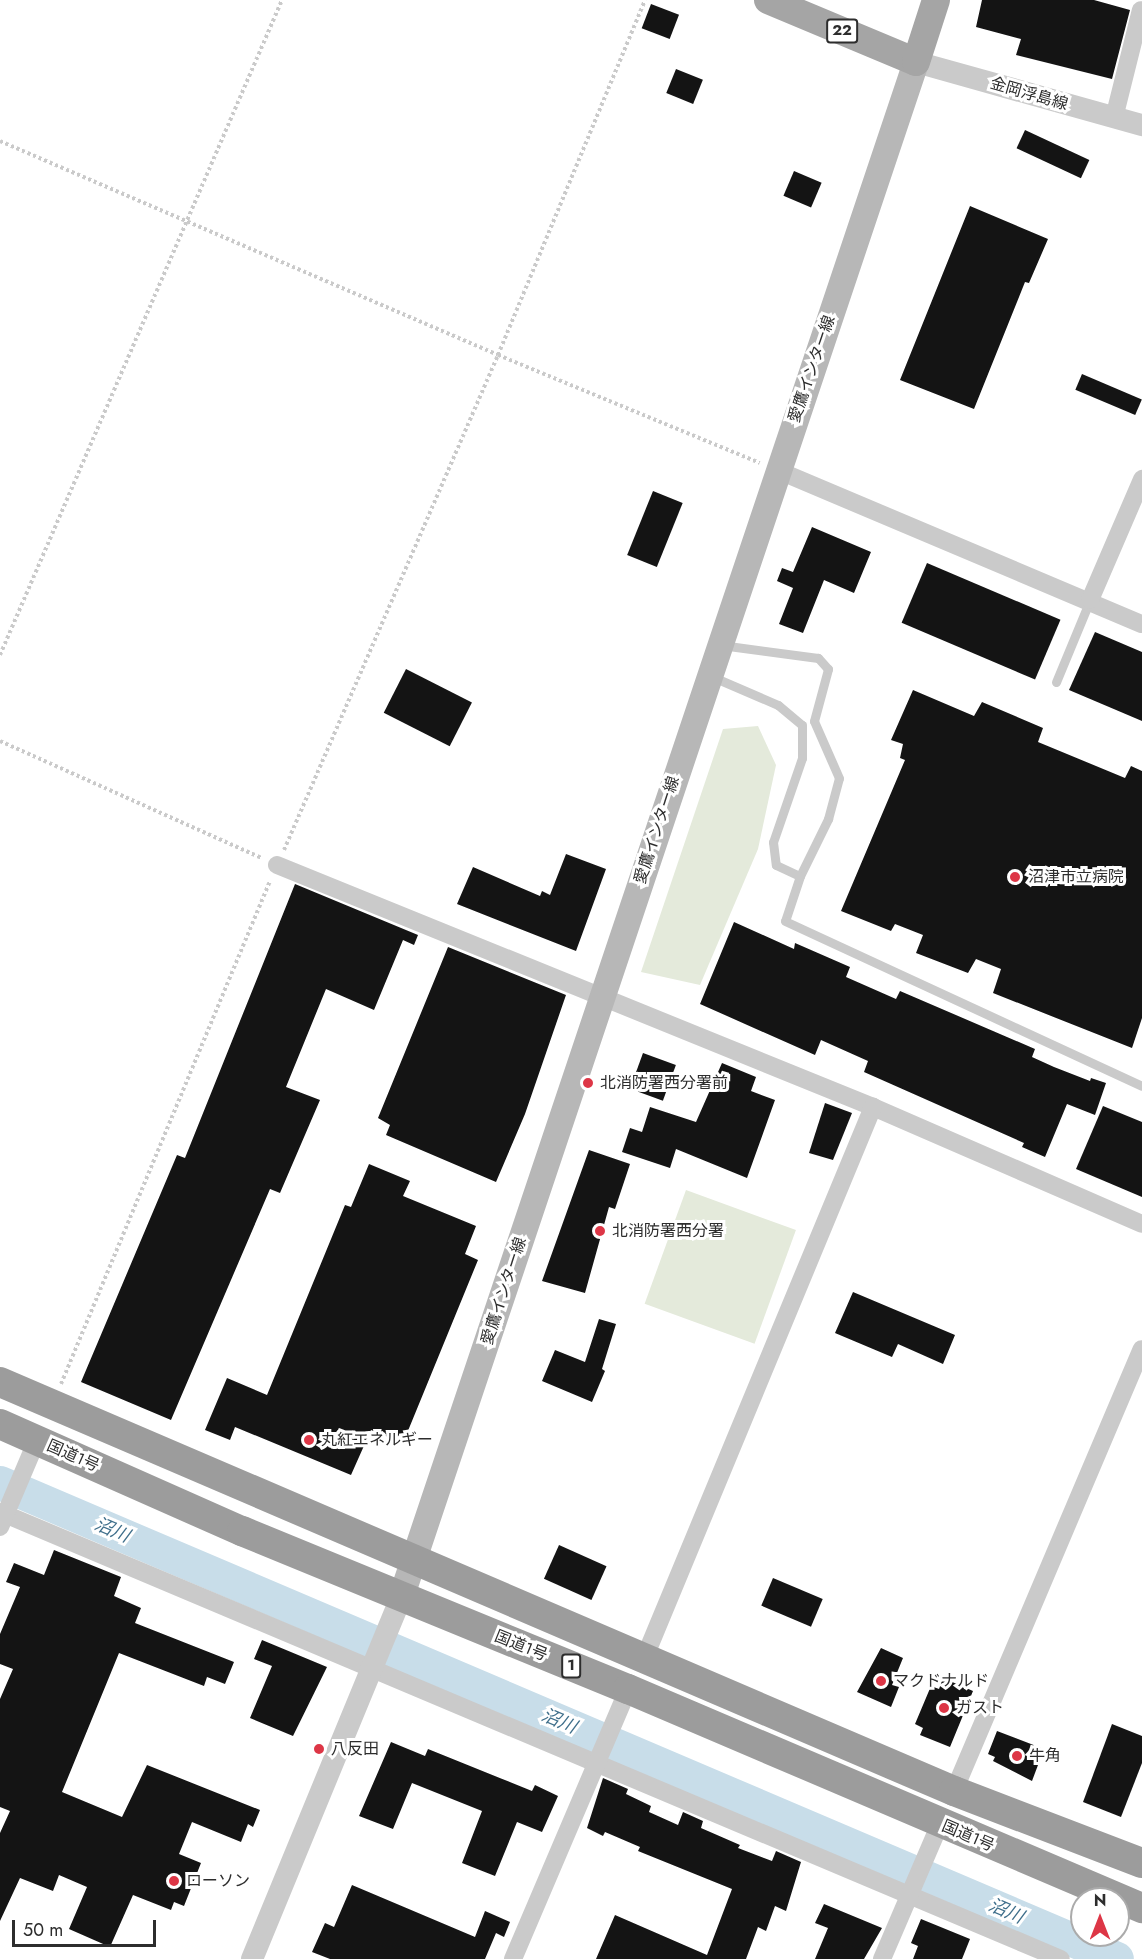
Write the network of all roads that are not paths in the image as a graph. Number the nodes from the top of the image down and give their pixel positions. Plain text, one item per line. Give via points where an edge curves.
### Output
1 (768, 0) edge
2 (936, 0) edge
3 (1141, 10) edge
4 (916, 62) junction
5 (1114, 118) junction
6 (1142, 125) edge
7 (777, 470) junction
8 (1142, 479) edge
9 (1090, 600) junction
10 (1142, 624) edge
11 (719, 644) junction
12 (709, 675) junction
13 (1056, 682) dead end
14 (277, 865) road end
15 (800, 876) junction
16 (602, 995) junction
17 (1142, 1086) edge
18 (873, 1107) junction
19 (1142, 1224) edge
20 (1142, 1349) edge
21 (0, 1382) edge
22 (0, 1424) edge
23 (37, 1440) junction
24 (4, 1515) edge
25 (414, 1559) junction
26 (397, 1610) junction
27 (644, 1659) junction
28 (374, 1668) junction
29 (624, 1701) junction
30 (597, 1758) junction
31 (954, 1791) junction
32 (934, 1836) junction
33 (1142, 1863) edge
34 (909, 1893) junction
35 (1142, 1908) edge
36 (252, 1959) edge
37 (513, 1959) edge
38 (882, 1959) edge
39 (1061, 1959) edge

1 - 4 main road, 22
2 - 4 main road
3 - 5 street
4 - 5 street, 金岡浮島線
4 - 7 main road, 愛鷹インター線
5 - 6 street, 金岡浮島線
7 - 9 street
7 - 11 main road, 愛鷹インター線
8 - 9 street
9 - 10 street
9 - 13 lane
11 - 12 main road, 愛鷹インター線
11 - 15 lane via 819,658 828,669 814,721 839,778 828,819
12 - 15 lane via 778,705 802,725 802,758 773,842 776,865
12 - 16 main road, 愛鷹インター線
14 - 16 street
15 - 17 lane via 785,921
16 - 18 street
16 - 25 main road, 愛鷹インター線
18 - 19 street
18 - 27 street
20 - 31 street
21 - 25 highway, 1
22 - 23 highway, 国道1号 / 1
23 - 24 street
23 - 26 highway, 国道1号 / 1
24 - 28 street
25 - 26 main road, 愛鷹インター線
25 - 27 highway, 1
26 - 28 street
26 - 29 highway, 国道1号 / 1
27 - 31 highway, 1
28 - 30 street
28 - 36 street
29 - 30 street
29 - 32 highway, 国道1号 / 1
30 - 34 street
30 - 37 street
31 - 33 highway, 1
32 - 34 street
32 - 35 highway, 国道1号 / 1
34 - 38 street
34 - 39 street

